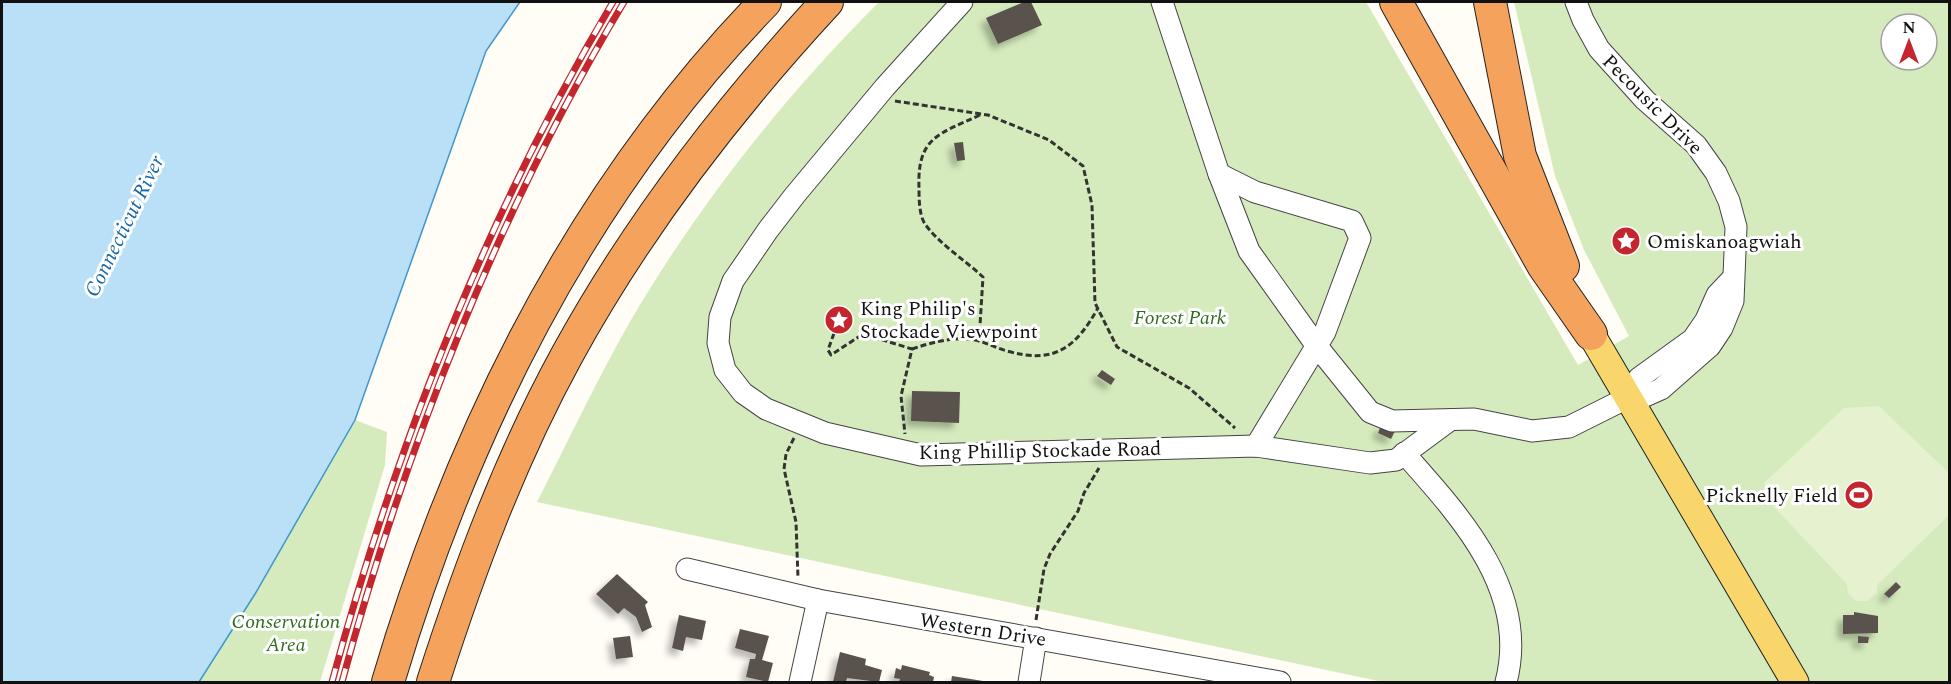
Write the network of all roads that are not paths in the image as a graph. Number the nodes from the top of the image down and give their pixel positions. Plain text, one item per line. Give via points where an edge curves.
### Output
1 (740, 2) edge
2 (765, 2) edge
3 (827, 2) edge
4 (962, 2) edge
5 (1162, 2) edge
6 (1396, 2) edge
7 (1490, 2) edge
8 (1576, 2) edge
9 (677, 103) junction
10 (1219, 174) junction
11 (1591, 334) junction
12 (1316, 345) junction
13 (1628, 398) junction
14 (1450, 420) junction
15 (1256, 446) junction
16 (1404, 453) junction
17 (687, 569) dead end
18 (810, 598) junction
19 (1036, 638) junction
20 (1267, 681) edge
21 (388, 682) edge
22 (434, 682) edge
23 (800, 682) edge
24 (1029, 682) edge
25 (1506, 682) edge
26 (1795, 682) edge

1 - 9 highway via 712,41
2 - 9 highway
3 - 22 highway via 752,86 674,188 601,296 567,355 502,492
4 - 15 street, King Phillip Stockade Road via 875,99 768,230 734,281 720,317 720,356 735,385 759,405 825,433 921,455
5 - 10 street
6 - 11 highway via 1543,265
7 - 11 highway via 1509,111 1526,177
8 - 13 street, Pecousic Drive via 1599,49 1644,100 1696,145 1716,173 1736,227 1733,301 1710,346 1661,389 1644,397
9 - 21 highway via 565,265 503,379 448,506
10 - 12 street via 1249,251
10 - 12 street via 1255,192 1352,221 1360,238
11 - 13 main road
12 - 14 street via 1370,412 1392,422
12 - 15 street
13 - 14 street via 1587,420 1557,429 1526,430 1474,419
13 - 26 main road
14 - 16 street, King Phillip Stockade Road
15 - 16 street, King Phillip Stockade Road via 1370,463 1396,460
16 - 25 street via 1466,524 1492,569 1510,632 1510,671
17 - 18 street, Western Drive
18 - 19 street, Western Drive
18 - 23 street
19 - 20 street, Western Drive
19 - 24 street

